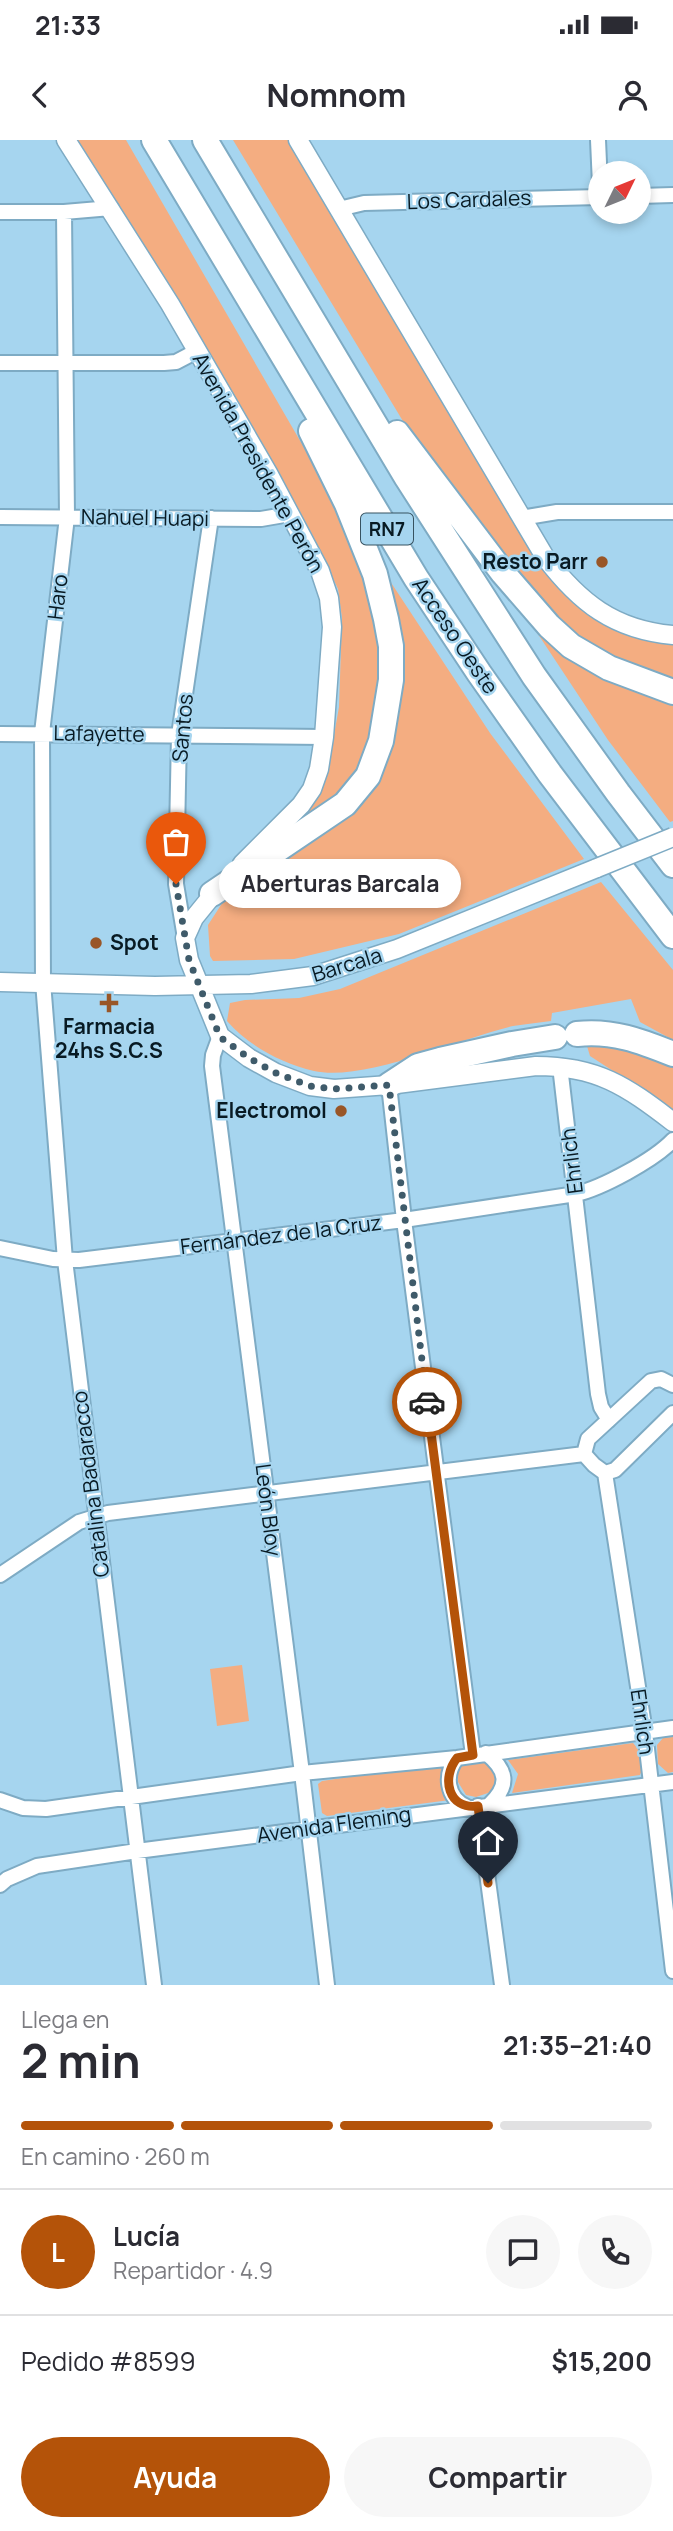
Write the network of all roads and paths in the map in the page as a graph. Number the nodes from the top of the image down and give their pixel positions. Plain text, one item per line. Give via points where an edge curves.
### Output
1 (66, 140) edge
2 (153, 140) edge
3 (205, 140) edge
4 (298, 140) edge
5 (598, 140) edge
6 (599, 161) edge
7 (673, 195) edge
8 (651, 196) edge
9 (588, 197) edge
10 (111, 208) junction
11 (339, 209) junction
12 (0, 212) edge
13 (64, 212) junction
14 (235, 276) junction
15 (309, 312) junction
16 (197, 352) junction
17 (0, 363) edge
18 (67, 363) junction
19 (673, 512) edge
20 (290, 514) junction
21 (0, 517) edge
22 (67, 517) junction
23 (521, 517) junction
24 (211, 518) junction
25 (673, 635) edge
26 (673, 692) edge
27 (42, 733) junction
28 (0, 734) edge
29 (179, 735) junction
30 (324, 737) junction
31 (673, 837) edge
32 (673, 865) edge
33 (212, 894) junction
34 (673, 936) edge
35 (185, 938) junction
36 (0, 982) edge
37 (43, 982) junction
38 (199, 985) junction
39 (220, 1037) junction
40 (673, 1054) edge
41 (560, 1066) junction
42 (389, 1085) junction
43 (673, 1122) edge
44 (673, 1140) edge
45 (576, 1194) junction
46 (404, 1220) junction
47 (235, 1240) junction
48 (0, 1248) edge
49 (65, 1260) junction
50 (673, 1385) edge
51 (673, 1413) edge
52 (609, 1420) junction
53 (584, 1454) junction
54 (436, 1472) junction
55 (605, 1473) junction
56 (265, 1492) junction
57 (94, 1516) junction
58 (0, 1575) edge
59 (673, 1728) edge
60 (645, 1732) junction
61 (480, 1754) junction
62 (457, 1758) junction
63 (302, 1773) junction
64 (673, 1782) edge
65 (651, 1784) junction
66 (129, 1797) junction
67 (0, 1800) edge
68 (479, 1806) junction
69 (308, 1829) junction
70 (137, 1851) junction
71 (0, 1885) edge
72 (673, 1971) edge
73 (153, 1985) edge
74 (327, 1985) edge
75 (502, 1985) edge

1 - 10 street, Avenida Presidente Perón
2 - 14 highway, Acceso Oeste / RN7
3 - 15 highway, Acceso Oeste / RN7
4 - 11 street
5 - 6 street
7 - 8 street
9 - 11 street, Los Cardales via 364,203
10 - 13 street
10 - 16 street, Avenida Presidente Perón
11 - 23 street
12 - 13 street
13 - 18 street, Haro
14 - 33 highway via 347,504 375,574 391,646 391,680 378,751 358,791
14 - 34 highway, Acceso Oeste / RN7 via 416,578 572,804
15 - 26 highway via 503,573 550,626 571,646 608,668
15 - 32 highway, Acceso Oeste / RN7 via 407,478 534,676
16 - 18 street via 176,362
16 - 20 street, Avenida Presidente Perón
17 - 18 street
18 - 22 street, Haro
19 - 23 street
20 - 24 street, Nahuel Huapi via 261,519
20 - 30 street, Avenida Presidente Perón via 329,598 332,627
21 - 22 street, Nahuel Huapi
22 - 24 street, Nahuel Huapi
22 - 27 street, Haro
23 - 25 street via 564,583 583,601 638,630
24 - 29 street, Santos
27 - 28 street, Lafayette
27 - 29 street, Lafayette
27 - 37 street, Haro
29 - 30 street, Lafayette
29 - 35 street, Santos via 176,884
30 - 33 street, Avenida Presidente Perón via 319,769 301,805
31 - 38 street, Barcala, bridge via 327,973 251,985
33 - 35 street, Avenida Presidente Perón
35 - 38 street
36 - 37 street, Barcala
37 - 38 street, Barcala
37 - 49 street, Catalina Badaracco
38 - 39 street
39 - 42 street via 276,1073 310,1086
39 - 47 street, León Bloy via 212,1066
40 - 42 highway via 619,1035 595,1032 440,1060 418,1066
41 - 42 street
41 - 43 street via 616,1082
41 - 45 street, Ehrlich
42 - 46 street
44 - 45 street, Fernández de la Cruz via 592,1191
45 - 46 street, Fernández de la Cruz
45 - 52 street, Ehrlich via 598,1394
46 - 47 street, Fernández de la Cruz
46 - 54 street
47 - 49 street, Fernández de la Cruz
47 - 56 street, León Bloy
48 - 49 street, Fernández de la Cruz
49 - 57 street, Catalina Badaracco
50 - 52 street via 661,1379 651,1381
51 - 55 street via 615,1470
52 - 53 street via 588,1439
53 - 54 street
53 - 55 street
54 - 56 street
54 - 61 street
55 - 60 street, Ehrlich
56 - 57 street
56 - 63 street, León Bloy
57 - 58 street
57 - 66 street, Catalina Badaracco
59 - 60 street
60 - 61 street
60 - 65 street, Ehrlich
61 - 62 street
61 - 68 street via 500,1768 504,1782 502,1790
62 - 63 street
62 - 68 street via 448,1772 456,1799
63 - 66 street
63 - 69 street, León Bloy
64 - 65 street, Avenida Fleming
65 - 68 street, Avenida Fleming
65 - 72 street, Ehrlich
66 - 67 street via 46,1809
66 - 70 street, Catalina Badaracco
68 - 69 street, Avenida Fleming
68 - 75 street
69 - 70 street, Avenida Fleming
69 - 74 street, León Bloy
70 - 71 street, Avenida Fleming via 37,1866
70 - 73 street, Catalina Badaracco

